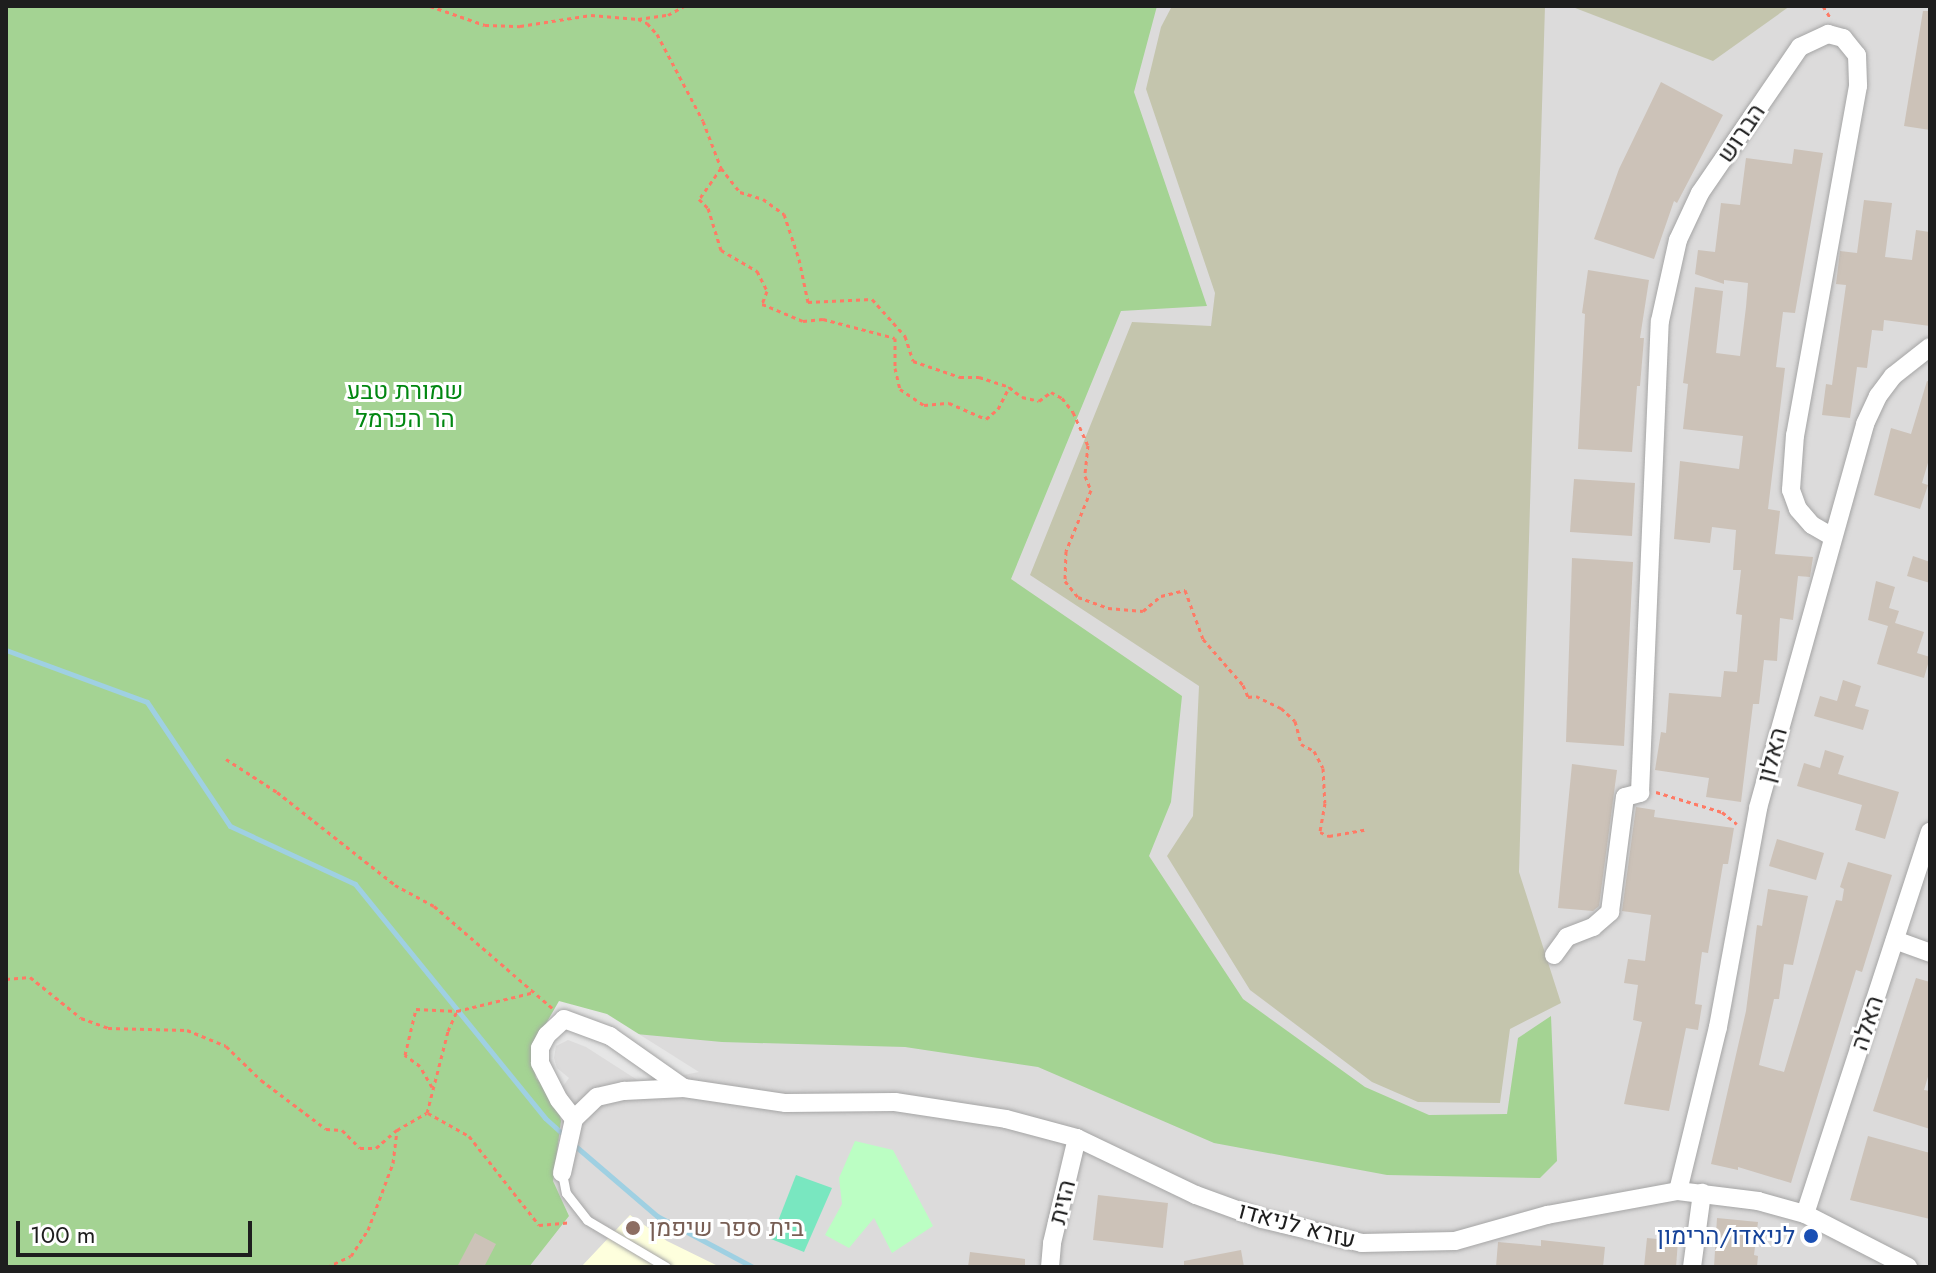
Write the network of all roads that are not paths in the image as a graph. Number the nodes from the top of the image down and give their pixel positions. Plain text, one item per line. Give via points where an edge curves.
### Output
1 (1930, 347) edge
2 (1833, 537) junction
3 (1930, 832) edge
4 (1895, 940) junction
5 (1930, 953) edge
6 (1554, 955) dead end
7 (684, 1088) junction
8 (574, 1119) junction
9 (1077, 1138) junction
10 (562, 1173) joint
11 (1678, 1191) junction
12 (1702, 1193) junction
13 (1805, 1214) junction
14 (666, 1267) edge
15 (1050, 1267) edge
16 (1692, 1267) edge
17 (1908, 1267) edge

1 - 2 street, האלון via 1893,376 1878,396
2 - 6 street, הברוש via 1812,525 1791,490 1795,435 1858,86 1857,55 1843,38 1828,34 1800,47 1700,193 1678,240 1660,321 1640,793 1625,797 1610,912 1593,927 1567,937
2 - 11 street, האלון via 1752,837 1718,1027
3 - 4 street, האלה
4 - 5 street
4 - 13 street, האלה
7 - 8 street, עזרא לניאדו via 597,1097
7 - 8 street, עזרא לניאדו via 610,1036 564,1019 540,1048 540,1063
7 - 9 street, עזרא לניאדו via 786,1103 895,1102 1006,1119
8 - 10 street
9 - 11 street, עזרא לניאדו via 1196,1195 1262,1219 1362,1243 1455,1241 1547,1215
9 - 15 street, הזית
10 - 14 lane via 566,1193 587,1220
11 - 12 street, עזרא לניאדו
12 - 13 street, עזרא לניאדו
12 - 16 street
13 - 17 street, עזרא לניאדו

